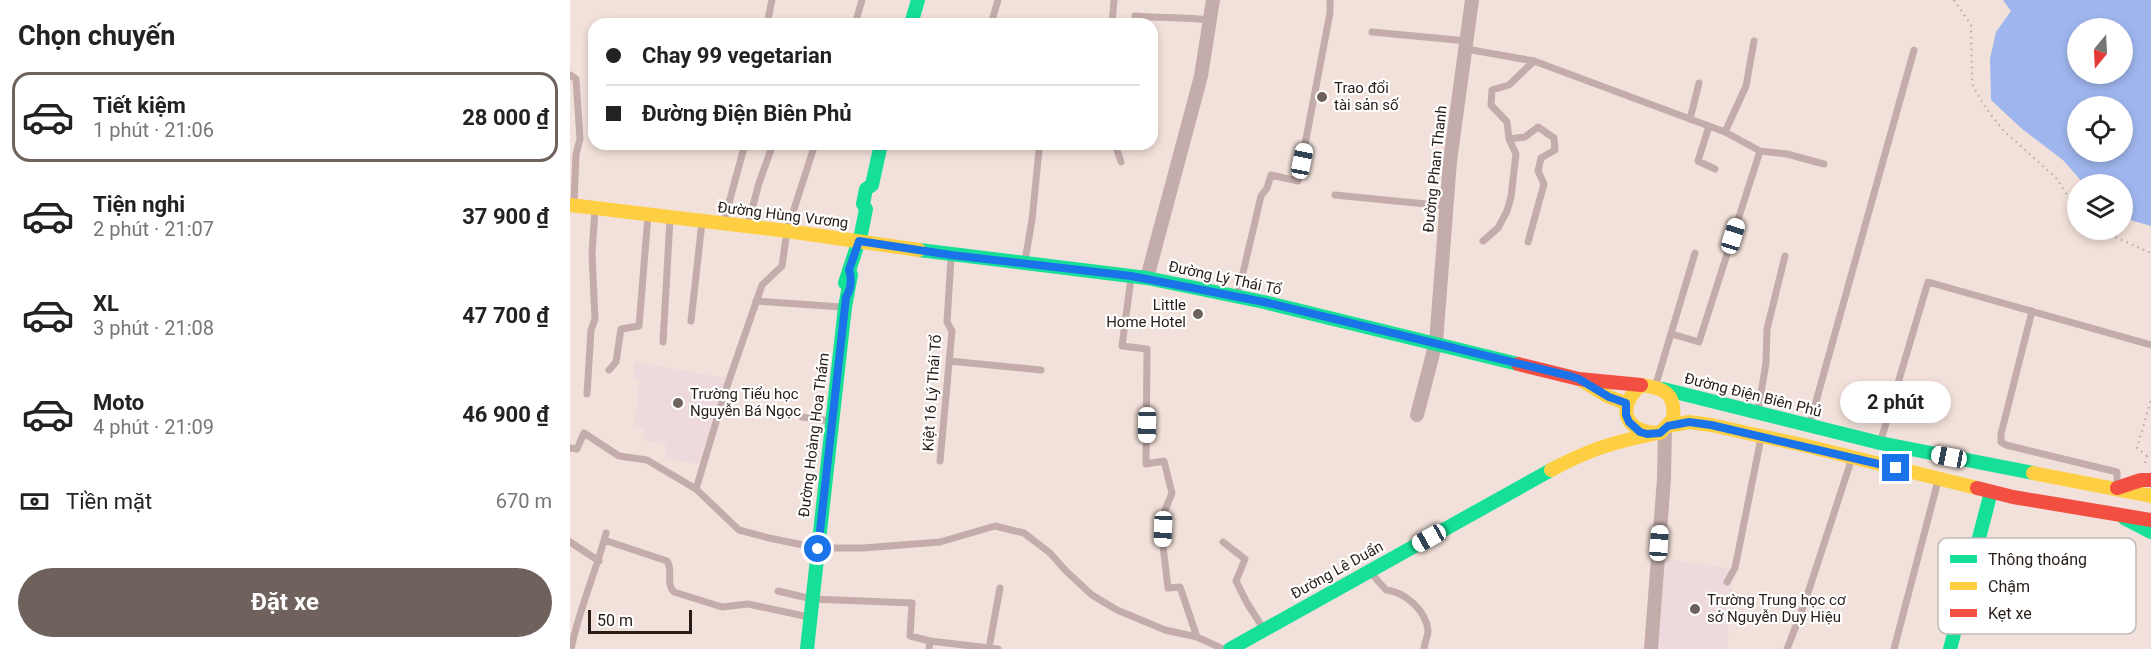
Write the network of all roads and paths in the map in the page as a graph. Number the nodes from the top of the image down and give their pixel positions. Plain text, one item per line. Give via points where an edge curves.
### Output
1 (772, 0) edge
2 (862, 0) edge
3 (918, 0) edge
4 (998, 0) edge
5 (1114, 0) edge
6 (1213, 0) edge
7 (1330, 0) edge
8 (1472, 0) edge
9 (1954, 0) edge
10 (1135, 16) dead end
11 (768, 18) edge
12 (857, 18) edge
13 (913, 18) edge
14 (994, 18) edge
15 (1112, 18) edge
16 (1210, 20) junction
17 (1372, 32) dead end
18 (1754, 42) dead end
19 (1466, 45) junction
20 (1914, 50) dead end
21 (1534, 61) junction
22 (570, 75) edge
23 (1699, 83) dead end
24 (1690, 119) junction
25 (1708, 126) junction
26 (1725, 132) junction
27 (1509, 139) junction
28 (743, 150) edge
29 (771, 150) edge
30 (813, 150) edge
31 (880, 150) edge
32 (1039, 150) dead end
33 (1116, 150) edge
34 (1760, 151) junction
35 (1121, 162) dead end
36 (1824, 164) dead end
37 (1715, 169) dead end
38 (1335, 195) dead end
39 (2067, 195) edge
40 (572, 205) edge
41 (1446, 206) junction
42 (595, 209) junction
43 (648, 214) junction
44 (670, 216) junction
45 (702, 221) junction
46 (723, 224) junction
47 (747, 227) junction
48 (787, 231) junction
49 (2122, 240) edge
50 (859, 241) junction
51 (1484, 241) dead end
52 (1528, 242) dead end
53 (1695, 252) dead end
54 (2151, 253) edge
55 (951, 255) junction
56 (1785, 256) dead end
57 (1024, 264) junction
58 (1131, 276) junction
59 (1147, 279) junction
60 (1237, 296) junction
61 (756, 301) junction
62 (846, 302) junction
63 (2032, 311) junction
64 (691, 321) dead end
65 (1672, 334) junction
66 (663, 342) dead end
67 (1436, 342) junction
68 (2151, 345) edge
69 (949, 361) junction
70 (609, 370) dead end
71 (1041, 370) dead end
72 (1579, 379) junction
73 (1641, 385) junction
74 (1659, 388) junction
75 (587, 394) dead end
76 (2151, 400) edge
77 (1623, 409) junction
78 (1758, 413) junction
79 (1417, 415) dead end
80 (802, 417) dead end
81 (833, 422) junction
82 (1809, 426) junction
83 (1662, 430) junction
84 (1602, 434) dead end
85 (1762, 436) junction
86 (1880, 443) junction
87 (570, 448) edge
88 (1586, 451) junction
89 (2147, 456) dead end
90 (1853, 457) junction
91 (940, 461) dead end
92 (1939, 479) junction
93 (2151, 480) edge
94 (2117, 488) junction
95 (696, 489) junction
96 (1990, 492) junction
97 (2151, 496) edge
98 (2119, 515) junction
99 (2151, 520) edge
100 (2151, 532) edge
101 (1978, 538) edge
102 (570, 542) edge
103 (1223, 542) dead end
104 (818, 549) junction
105 (599, 561) junction
106 (1370, 572) junction
107 (1727, 582) dead end
108 (1000, 588) dead end
109 (778, 591) dead end
110 (812, 599) junction
111 (811, 617) junction
112 (573, 624) edge
113 (1264, 629) junction
114 (1954, 634) edge
115 (1197, 637) junction
116 (930, 641) junction
117 (989, 648) edge
118 (571, 649) edge
119 (807, 649) edge
120 (929, 649) edge
121 (998, 649) edge
122 (1223, 649) edge
123 (1230, 649) edge
124 (1424, 649) edge
125 (1651, 649) edge
126 (1787, 649) edge
127 (1894, 649) edge
128 (1950, 649) edge

1 - 11 lane
2 - 12 lane
3 - 13 main road
4 - 14 lane
5 - 15 lane
6 - 16 street
7 - 60 lane via 1298,181 1271,175 1261,196
8 - 19 street, Đường Phan Thanh
9 - 39 path via 1971,25 1972,84 1983,104 2002,129 2057,179
10 - 16 lane
16 - 59 street via 1202,75
17 - 19 lane
18 - 26 lane via 1746,86
19 - 21 lane
19 - 41 street, Đường Phan Thanh
20 - 82 lane
21 - 24 lane
21 - 27 lane via 1509,84 1492,90 1491,105 1507,122
22 - 40 lane via 576,78 580,139
23 - 24 lane
24 - 25 lane
25 - 26 lane
25 - 37 lane via 1698,161
26 - 34 lane
27 - 51 lane via 1515,154 1512,197 1498,228
27 - 52 lane via 1525,137 1538,127 1554,138 1555,150 1541,158 1538,171 1544,184
28 - 46 lane
29 - 47 lane
30 - 48 lane
31 - 50 main road, Đường Hoàng Hoa Thám via 872,185 876,190 872,207 866,209
32 - 57 lane
33 - 35 lane
34 - 36 lane
34 - 65 lane via 1699,342
38 - 41 lane
40 - 42 main road, Đường Hùng Vương
41 - 67 street, Đường Phan Thanh
42 - 43 main road, Đường Hùng Vương
42 - 75 lane via 595,319
43 - 44 main road, Đường Hùng Vương
43 - 70 lane via 639,326 621,329 616,362
44 - 45 main road, Đường Hùng Vương
44 - 66 lane
45 - 46 main road, Đường Hùng Vương
45 - 64 lane, Đường Hùng Vương
46 - 47 main road, Đường Hùng Vương
47 - 48 main road, Đường Hùng Vương
48 - 50 main road, Đường Hùng Vương
48 - 61 lane via 782,266 762,285
49 - 54 path
50 - 55 main road, Đường Lý Thái Tổ
50 - 62 main road, Đường Hoàng Hoa Thám via 845,274
53 - 65 lane
55 - 57 main road, Đường Lý Thái Tổ
55 - 69 lane, Kiệt 16 Lý Thái Tổ via 946,322 952,331
56 - 78 lane via 1767,329
57 - 58 main road, Đường Lý Thái Tổ
58 - 59 main road, Đường Lý Thái Tổ
58 - 115 lane via 1122,346 1147,349 1146,464 1164,461 1172,493 1164,513 1168,588 1180,587
59 - 60 main road, Đường Lý Thái Tổ
60 - 67 main road, Đường Lý Thái Tổ
61 - 62 lane
61 - 95 lane
62 - 81 main road, Đường Hoàng Hoa Thám
63 - 68 lane
63 - 86 lane via 1928,282
63 - 94 lane via 2001,442 2117,472
65 - 74 lane
67 - 72 main road, Đường Lý Thái Tổ
67 - 79 street, Đường Phan Thanh
69 - 71 lane
69 - 91 lane, Kiệt 16 Lý Thái Tổ
72 - 73 main road, Đường Lý Thái Tổ
72 - 77 main road, Đường Lý Thái Tổ
73 - 74 main road
73 - 77 main road
74 - 78 main road, Đường Điện Biên Phủ
74 - 83 main road via 1673,402 1674,411
76 - 89 path via 2137,448
77 - 83 main road via 1633,428 1640,432
78 - 82 main road, Đường Điện Biên Phủ
80 - 81 lane
81 - 104 main road, Đường Hoàng Hoa Thám
82 - 86 main road, Đường Điện Biên Phủ
83 - 85 main road via 1689,422
83 - 88 main road, Đường Lê Duẩn
83 - 125 street via 1664,479
84 - 88 main road, Đường Lê Duẩn
85 - 90 main road
85 - 107 lane via 1736,568
86 - 94 main road, Đường Điện Biên Phủ
87 - 95 lane via 577,449 584,433 619,456 647,460
88 - 106 main road, Đường Lê Duẩn
90 - 92 main road
90 - 126 lane
92 - 96 main road
92 - 127 lane
93 - 94 main road, Đường Điện Biên Phủ
94 - 97 main road
95 - 104 lane via 739,530
96 - 98 main road
96 - 101 main road
98 - 99 main road
98 - 100 main road
102 - 105 lane
103 - 113 lane via 1245,559 1236,581
104 - 110 main road, Đường Hoàng Hoa Thám
104 - 115 lane via 940,542 995,526 1024,533 1092,595 1117,610 1165,630
105 - 111 lane via 605,537 667,561 674,592 722,607 748,604
105 - 112 lane
106 - 113 main road, Đường Lê Duẩn
106 - 124 lane via 1386,590 1398,592 1419,610 1428,628
108 - 117 lane
109 - 110 lane
110 - 111 main road, Đường Hoàng Hoa Thám
110 - 116 lane via 912,603 910,636
111 - 119 main road, Đường Hoàng Hoa Thám
112 - 118 lane
113 - 123 main road, Đường Lê Duẩn
114 - 128 main road
115 - 122 lane
116 - 117 lane
116 - 120 lane
117 - 121 lane

